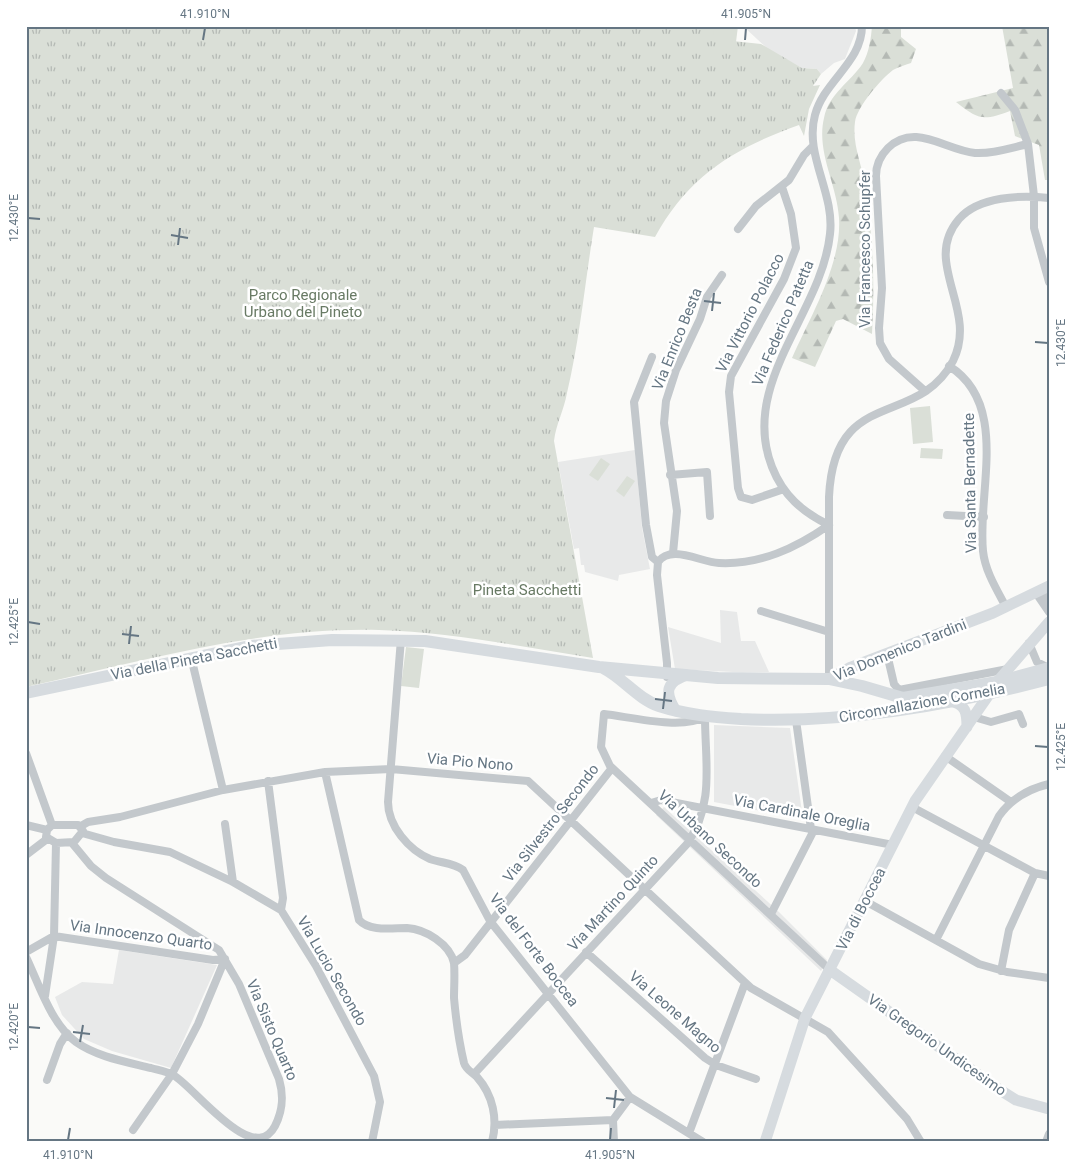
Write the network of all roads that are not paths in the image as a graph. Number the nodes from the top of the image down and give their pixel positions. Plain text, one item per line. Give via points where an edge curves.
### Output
1 (862, 26) edge
2 (1002, 93) dead end
3 (1028, 144) junction
4 (813, 146) junction
5 (782, 187) junction
6 (1034, 196) junction
7 (1049, 198) edge
8 (738, 229) dead end
9 (722, 275) dead end
10 (1049, 282) edge
11 (652, 357) dead end
12 (949, 366) junction
13 (925, 391) junction
14 (670, 475) junction
15 (784, 489) junction
16 (947, 515) dead end
17 (710, 516) dead end
18 (984, 517) junction
19 (829, 524) junction
20 (673, 554) junction
21 (658, 562) junction
22 (1042, 589) edge
23 (1049, 600) edge
24 (1006, 608) junction
25 (761, 611) dead end
26 (1049, 612) edge
27 (1049, 622) edge
28 (830, 632) junction
29 (401, 640) junction
30 (1029, 643) junction
31 (886, 654) junction
32 (191, 658) junction
33 (601, 667) junction
34 (1049, 668) edge
35 (1008, 669) junction
36 (668, 673) junction
37 (613, 674) junction
38 (687, 675) junction
39 (829, 679) junction
40 (1049, 679) edge
41 (997, 682) junction
42 (26, 693) edge
43 (990, 693) junction
44 (950, 700) junction
45 (676, 711) junction
46 (604, 714) joint
47 (704, 716) junction
48 (974, 717) junction
49 (796, 720) junction
50 (1023, 724) dead end
51 (968, 727) junction
52 (26, 753) edge
53 (946, 756) junction
54 (612, 768) junction
55 (392, 769) junction
56 (325, 772) junction
57 (268, 781) junction
58 (1049, 784) edge
59 (223, 790) junction
60 (1011, 802) junction
61 (651, 803) junction
62 (912, 807) junction
63 (705, 808) junction
64 (570, 820) junction
65 (224, 824) dead end
66 (26, 825) edge
67 (49, 827) junction
68 (812, 829) junction
69 (81, 830) junction
70 (47, 839) junction
71 (690, 839) junction
72 (56, 843) junction
73 (72, 843) junction
74 (893, 845) junction
75 (982, 846) junction
76 (26, 854) edge
77 (1035, 873) junction
78 (1049, 876) edge
79 (233, 882) junction
80 (643, 889) junction
81 (864, 902) junction
82 (281, 910) junction
83 (772, 914) junction
84 (490, 921) junction
85 (54, 936) junction
86 (936, 940) junction
87 (26, 952) edge
88 (586, 952) junction
89 (26, 957) edge
90 (225, 959) junction
91 (454, 963) junction
92 (830, 970) junction
93 (1001, 971) junction
94 (1049, 978) edge
95 (745, 983) junction
96 (548, 993) junction
97 (45, 996) junction
98 (805, 1018) junction
99 (67, 1033) junction
100 (716, 1065) junction
101 (172, 1074) junction
102 (474, 1074) junction
103 (756, 1079) dead end
104 (47, 1080) dead end
105 (630, 1097) junction
106 (1049, 1109) edge
107 (613, 1120) junction
108 (495, 1125) junction
109 (133, 1130) dead end
110 (689, 1133) junction
111 (1049, 1134) edge
112 (372, 1142) edge
113 (492, 1142) edge
114 (614, 1142) edge
115 (703, 1142) edge
116 (765, 1142) edge
117 (922, 1142) edge
118 (1046, 1142) edge

1 - 4 street, Via Federico Patetta via 855,53 827,88 817,109 812,128
2 - 3 street via 1015,110
3 - 6 street
3 - 13 street, Via Francesco Schupfer via 998,152 978,153 954,150 917,136 893,144 878,163 882,288 879,339 887,357
4 - 5 street
4 - 15 street, Via Federico Patetta via 828,196 830,239 822,267 772,381 765,407 766,447 774,473
5 - 8 street via 756,206
5 - 15 street, Via Vittorio Polacco via 797,241 796,251 733,370 729,392 740,497 752,500
6 - 7 street
6 - 10 street via 1034,230
6 - 12 street via 975,207 962,217 950,234 946,263 961,331
9 - 14 street, Via Enrico Besta via 706,300 666,401 664,423
11 - 21 street via 634,402 646,525 652,557
12 - 13 street
12 - 18 street, Via Santa Bernadette via 970,383 983,408 986,428
13 - 19 street via 867,418 846,437 832,468
14 - 17 street via 707,472
14 - 20 street, Via Enrico Besta via 677,516
15 - 19 street, Via Federico Patetta via 803,510
16 - 18 street
18 - 24 street, Via Santa Bernadette via 984,556
19 - 20 street via 790,549 752,560 720,563
19 - 28 street
20 - 21 street
21 - 36 street
22 - 23 street
22 - 24 street, Via Domenico Tardini
22 - 26 street
24 - 31 street, Via Domenico Tardini
25 - 28 street
27 - 30 street
28 - 39 street
29 - 32 main road, Via della Pineta Sacchetti via 296,641
29 - 33 main road, Via della Pineta Sacchetti
29 - 55 street, Via del Forte Boccea
30 - 34 street via 1037,662
30 - 35 street
31 - 35 street, Circonvallazione Cornelia via 894,684 899,690
31 - 39 street, Via Domenico Tardini
32 - 42 main road, Via della Pineta Sacchetti
32 - 59 street
33 - 36 main road, Via Domenico Tardini
33 - 37 main road, Circonvallazione Cornelia
34 - 41 main road, Circonvallazione Cornelia
35 - 41 street
36 - 37 street, Via Domenico Tardini via 662,679
36 - 38 main road, Via Domenico Tardini
37 - 45 main road, Circonvallazione Cornelia via 651,702
38 - 39 main road, Via Domenico Tardini
38 - 45 street via 674,680 669,688 669,698
39 - 41 main road, Circonvallazione Cornelia via 903,698
40 - 43 main road, Circonvallazione Cornelia
41 - 43 main road
43 - 44 main road, Circonvallazione Cornelia
43 - 48 street, Via di Boccea
44 - 49 main road, Circonvallazione Cornelia via 844,718
44 - 51 street via 960,703 965,709
45 - 47 main road, Circonvallazione Cornelia
46 - 47 street, Circonvallazione Cornelia via 672,722 698,720
46 - 54 street, Via Urbano Secondo via 601,747
47 - 49 main road, Circonvallazione Cornelia
47 - 63 street
48 - 50 street via 991,722 1019,714
48 - 51 street, Via di Boccea
49 - 68 street
51 - 53 street, Via di Boccea
52 - 67 street
53 - 60 street
53 - 62 street, Via di Boccea
54 - 61 street, Via Urbano Secondo
54 - 64 street, Via Silvestro Secondo
55 - 56 street, Via Pio Nono
55 - 64 street, Via Pio Nono via 526,780
55 - 84 street, Via del Forte Boccea via 388,807 402,837 424,856 463,870
56 - 57 street, Via Pio Nono
56 - 91 street via 359,920 375,928 423,931 439,942
57 - 59 street, Via Pio Nono
57 - 82 street, Via Lucio Secondo via 284,898
58 - 60 street via 1030,790
59 - 69 street, Via Pio Nono via 92,821
60 - 75 street
61 - 63 street, Via Cardinale Oreglia via 661,800
61 - 71 street, Via Urbano Secondo
62 - 74 street, Via di Boccea
62 - 75 street
63 - 68 street, Via Cardinale Oreglia
63 - 71 street, Via Martino Quinto
64 - 80 street, Via Pio Nono
64 - 84 street, Via Silvestro Secondo
65 - 79 street
66 - 67 street
67 - 69 street
67 - 70 street
68 - 74 street, Via Cardinale Oreglia
68 - 83 street
69 - 73 street
69 - 79 street via 118,843 165,850
70 - 72 street
70 - 76 street
71 - 80 street, Via Martino Quinto
71 - 83 street, Via Urbano Secondo
72 - 73 street
72 - 85 street
73 - 90 street, Via Sisto Quarto via 91,866 219,950
74 - 81 street, Via di Boccea
75 - 77 street
75 - 86 street
77 - 78 street
77 - 93 street via 1009,930
79 - 82 street
80 - 88 street, Via Martino Quinto
80 - 95 street, Via Pio Nono
81 - 86 street
81 - 92 street, Via di Boccea
82 - 112 street, Via Lucio Secondo via 316,966 374,1076 380,1102
83 - 92 street, Via Urbano Secondo
84 - 91 street, Via Silvestro Secondo via 465,955
84 - 96 street, Via del Forte Boccea
85 - 87 street
85 - 90 street, Via Innocenzo Quarto via 213,960
85 - 97 street
86 - 93 street via 979,964
88 - 96 street, Via Martino Quinto
88 - 100 street, Via Leone Magno via 700,1055
89 - 97 street, Via Sisto Quarto
90 - 101 street via 198,1024
90 - 101 street, Via Sisto Quarto via 282,1086 282,1100 274,1128 268,1135 252,1138 234,1131
91 - 102 street via 460,1044 465,1066
92 - 98 street, Via di Boccea
92 - 106 street, Via Gregorio Undicesimo via 1000,1090 1016,1100
93 - 94 street
95 - 98 street, Via Pio Nono
95 - 100 street
96 - 102 street, Via Martino Quinto
96 - 105 street, Via del Forte Boccea
97 - 99 street, Via Sisto Quarto
98 - 116 street, Via di Boccea
98 - 117 street, Via Pio Nono via 832,1036 907,1119
99 - 101 street, Via Sisto Quarto via 76,1042 96,1052
99 - 104 street
100 - 103 street, Via Leone Magno
100 - 110 street
101 - 109 street
102 - 108 street via 490,1097
105 - 107 street
105 - 110 street, Via del Forte Boccea
107 - 108 street
107 - 114 street
108 - 113 street
110 - 115 street, Via del Forte Boccea
111 - 118 street

